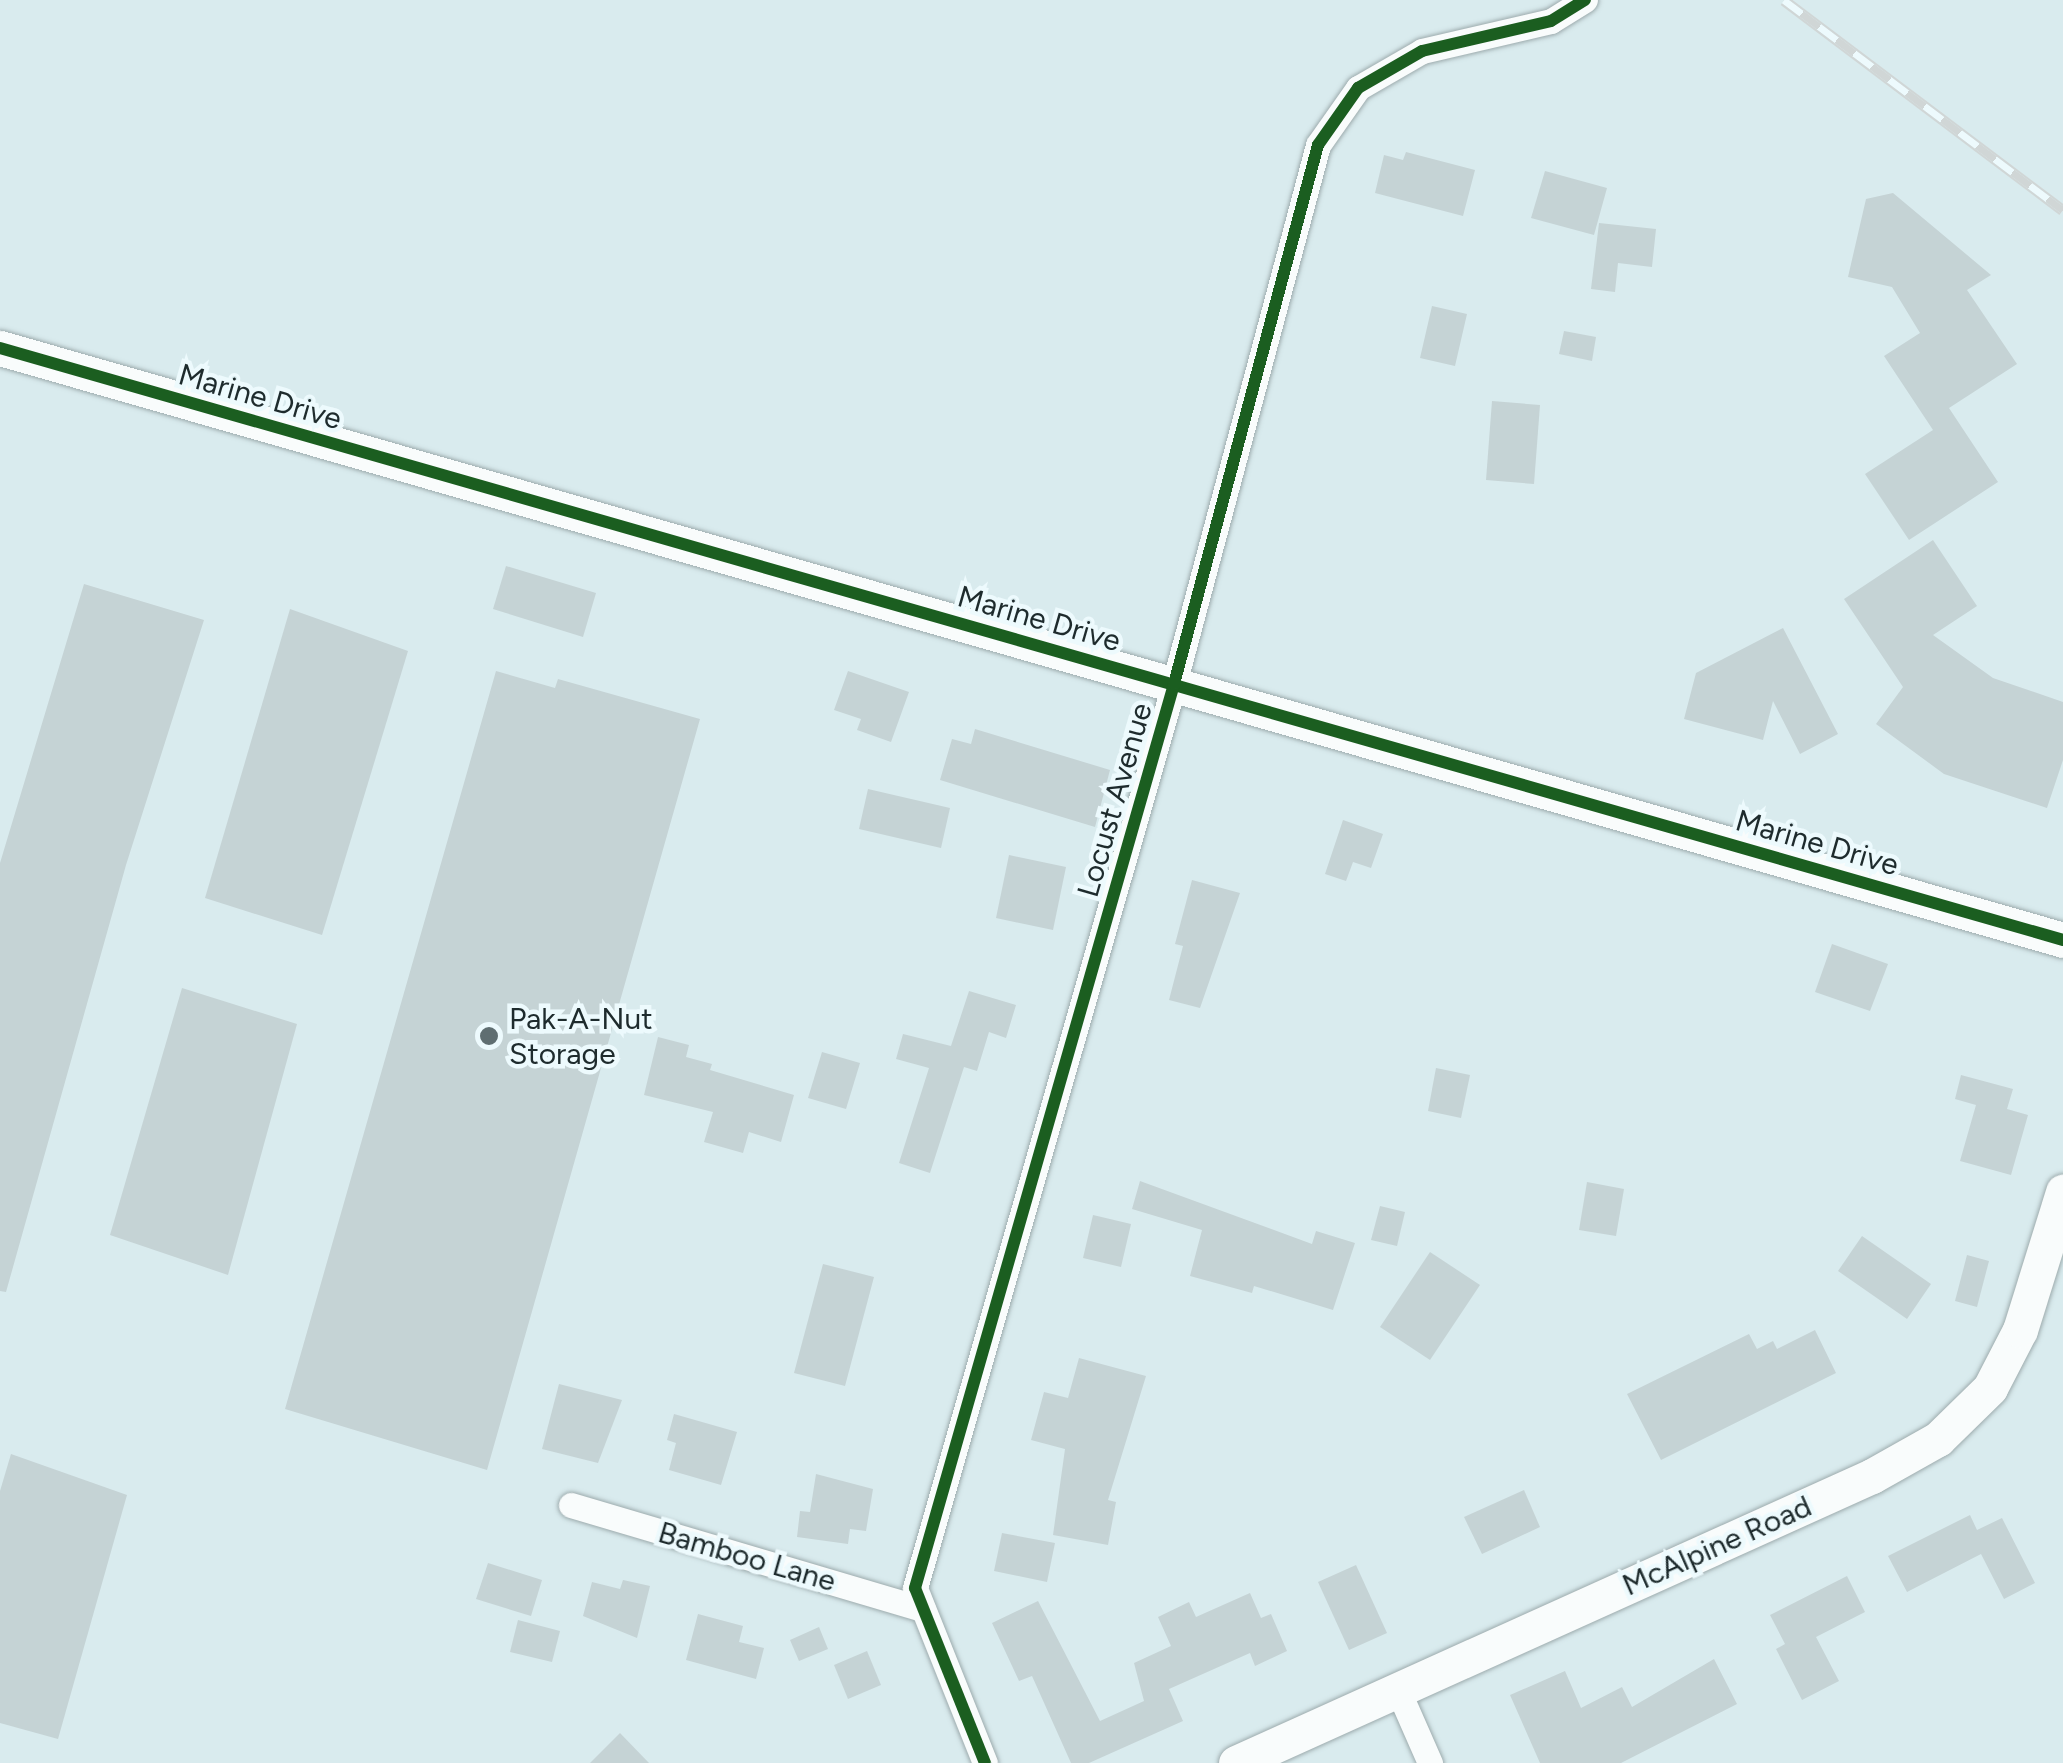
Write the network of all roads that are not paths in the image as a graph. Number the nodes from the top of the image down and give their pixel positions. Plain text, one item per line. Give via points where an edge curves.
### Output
1 (1585, 0) edge
2 (0, 348) edge
3 (1174, 684) junction
4 (2063, 940) edge
5 (2063, 1192) edge
6 (571, 1505) dead end
7 (923, 1608) junction
8 (1398, 1690) junction
9 (985, 1763) edge
10 (1236, 1763) edge
11 (1430, 1763) edge

1 - 3 street, Locust Avenue via 1552,21 1422,52 1358,88 1318,145
2 - 3 main road, Marine Drive
3 - 4 main road, Marine Drive
3 - 7 street, Locust Avenue via 915,1588
5 - 8 main road, McAlpine Road via 2020,1330 1990,1388 1938,1440
6 - 7 street, Bamboo Lane
7 - 9 street, Locust Avenue
8 - 10 main road, McAlpine Road
8 - 11 street

